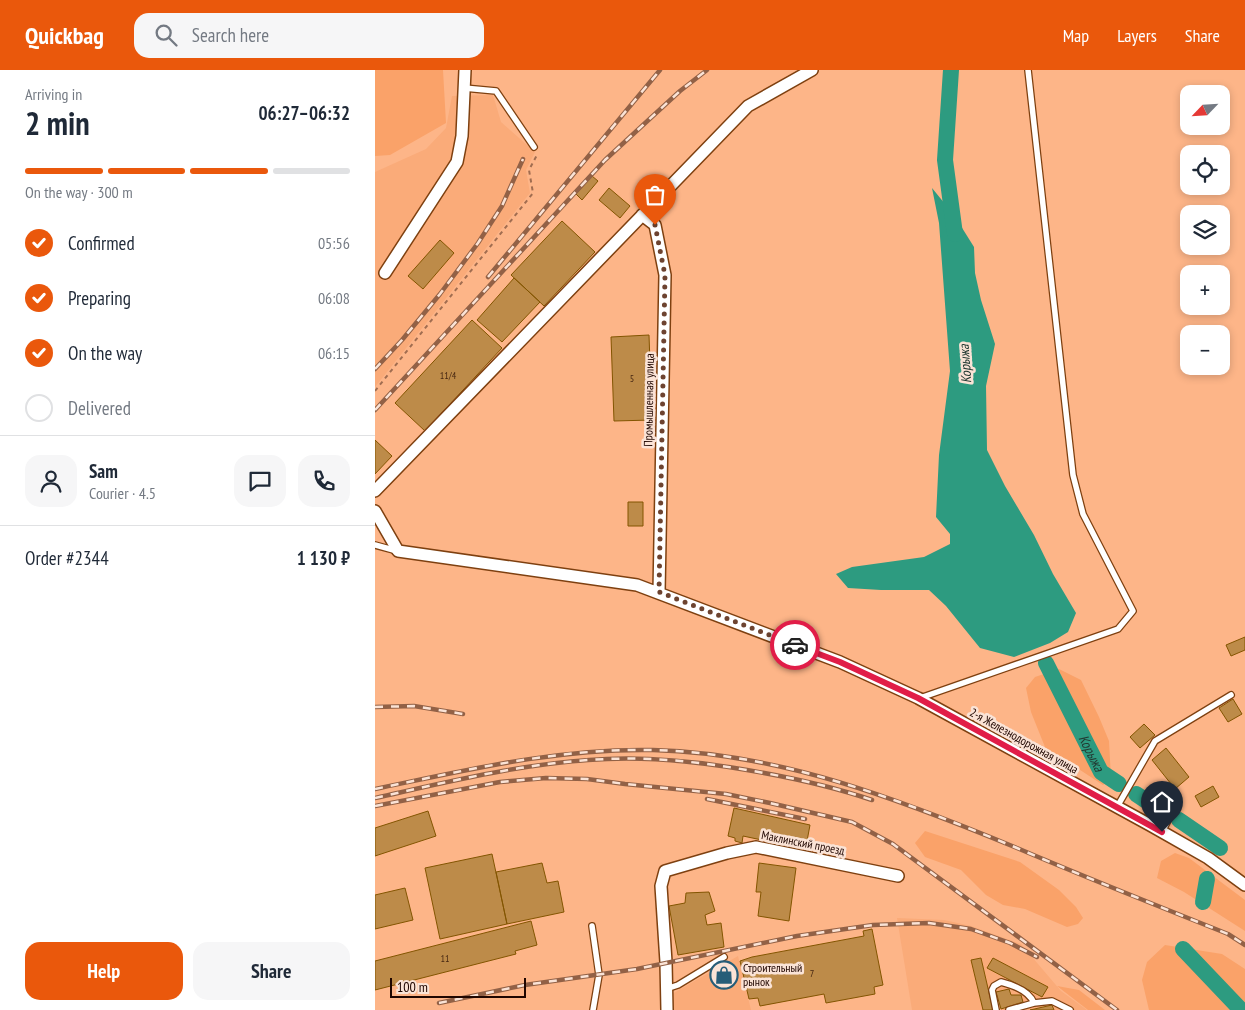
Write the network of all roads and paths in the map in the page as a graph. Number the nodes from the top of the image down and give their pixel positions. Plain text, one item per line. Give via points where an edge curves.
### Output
1 (465, 70) edge
2 (812, 70) edge
3 (1028, 70) edge
4 (464, 88) junction
5 (536, 149) joint
6 (642, 215) junction
7 (385, 273) dead end
8 (375, 391) edge
9 (375, 491) edge
10 (375, 511) edge
11 (375, 545) edge
12 (398, 551) junction
13 (659, 592) junction
14 (1231, 695) dead end
15 (918, 698) junction
16 (1177, 804) dead end
17 (1117, 807) junction
18 (1162, 832) junction
19 (898, 876) dead end
20 (1245, 885) edge
21 (593, 926) dead end
22 (724, 957) dead end
23 (667, 989) junction
24 (1035, 1003) junction
25 (593, 1010) edge
26 (667, 1010) edge
27 (996, 1010) edge
28 (1009, 1010) edge
29 (1070, 1010) edge

1 - 4 street
2 - 6 street via 748,106
3 - 15 lane via 1073,476 1083,514 1133,611 1118,630
4 - 5 lane via 496,91
4 - 7 street via 462,136 457,162
5 - 8 path via 529,170 533,193
6 - 9 street
6 - 13 street, Промышленная улица via 655,225 665,275
10 - 12 street
11 - 12 lane
12 - 13 street, 2-я Железнодорожная улица via 637,585
13 - 15 street, 2-я Железнодорожная улица via 840,662
14 - 17 lane via 1155,741
15 - 17 street, 2-я Железнодорожная улица
16 - 18 lane
17 - 18 street, 2-я Железнодорожная улица
18 - 20 street, 2-я Железнодорожная улица via 1208,858
19 - 23 street, Маклинский проезд via 756,847 665,871 661,886
21 - 25 lane via 599,974
22 - 23 lane
23 - 26 street, Маклинский проезд
24 - 27 lane via 1027,993 1001,982 992,990
24 - 28 lane
24 - 29 lane via 1051,1001

